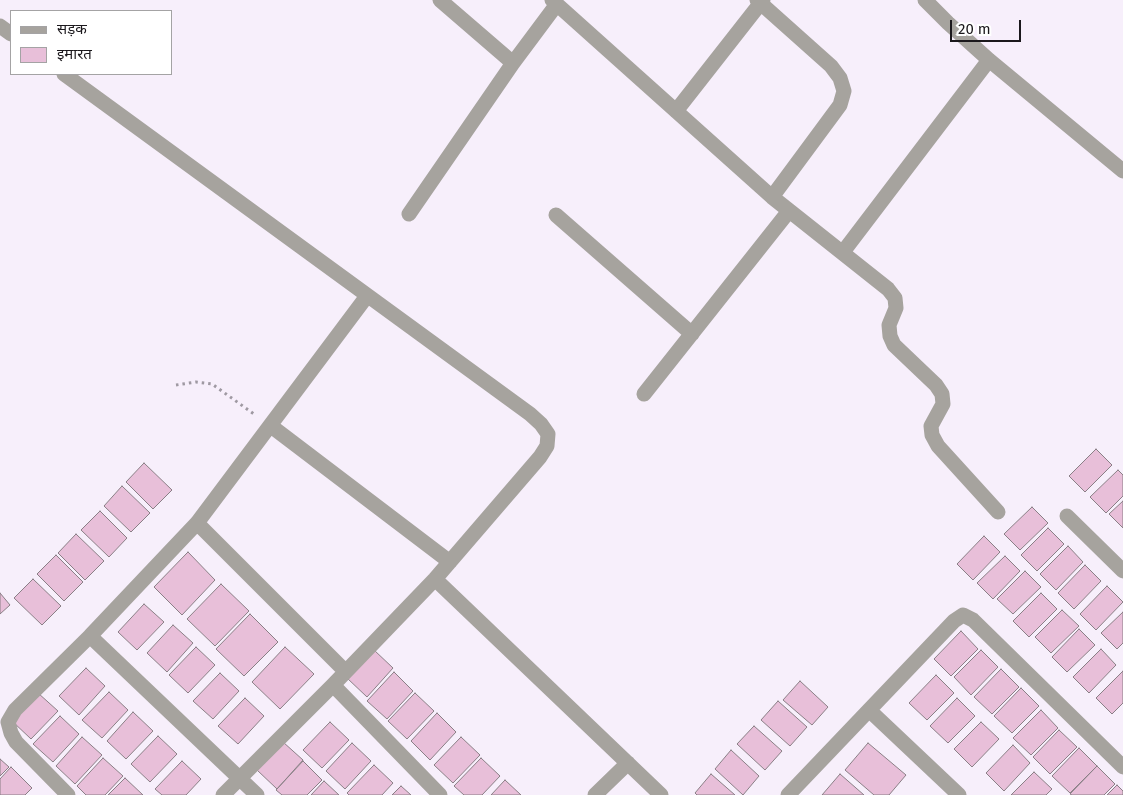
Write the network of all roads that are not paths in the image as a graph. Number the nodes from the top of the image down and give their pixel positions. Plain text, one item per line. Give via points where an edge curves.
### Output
1 (440, 0) edge
2 (925, 0) edge
3 (760, 1) edge
4 (554, 2) edge
5 (989, 60) junction
6 (513, 63) junction
7 (65, 75) edge
8 (676, 112) junction
9 (1123, 171) edge
10 (772, 197) junction
11 (789, 211) junction
12 (409, 214) dead end
13 (556, 214) dead end
14 (843, 252) junction
15 (367, 296) junction
16 (692, 334) junction
17 (644, 394) dead end
18 (271, 426) junction
19 (998, 512) dead end
20 (1067, 516) dead end
21 (197, 523) junction
22 (450, 562) junction
23 (1123, 571) edge
24 (435, 579) junction
25 (90, 636) junction
26 (345, 671) junction
27 (333, 685) junction
28 (869, 710) junction
29 (628, 763) junction
30 (1123, 767) edge
31 (240, 778) junction
32 (68, 795) edge
33 (223, 795) edge
34 (257, 795) edge
35 (440, 795) edge
36 (595, 795) edge
37 (661, 795) edge
38 (788, 795) edge
39 (959, 795) edge

1 - 6 street
2 - 5 street
3 - 8 street
3 - 10 street via 830,66 840,78 844,91 840,105
4 - 6 street
4 - 8 street
5 - 9 street
5 - 14 street
6 - 12 street
7 - 15 street
8 - 10 street
10 - 11 street
11 - 14 street
11 - 16 street
13 - 16 street
14 - 19 street via 895,298 896,308 889,325 894,345 942,394 943,404 931,426 932,435 938,446
15 - 18 street
15 - 22 street via 530,414 548,434 547,446 540,458
16 - 17 street
18 - 21 street
18 - 22 street
20 - 23 street
21 - 25 street
21 - 26 street
22 - 24 street
24 - 26 street
24 - 29 street
25 - 31 street
25 - 32 street via 29,694 8,722 16,742
26 - 27 street
27 - 31 street
27 - 35 street
28 - 30 street via 963,615 973,620
28 - 38 street
28 - 39 street
29 - 36 street
29 - 37 street
31 - 33 street
31 - 34 street

